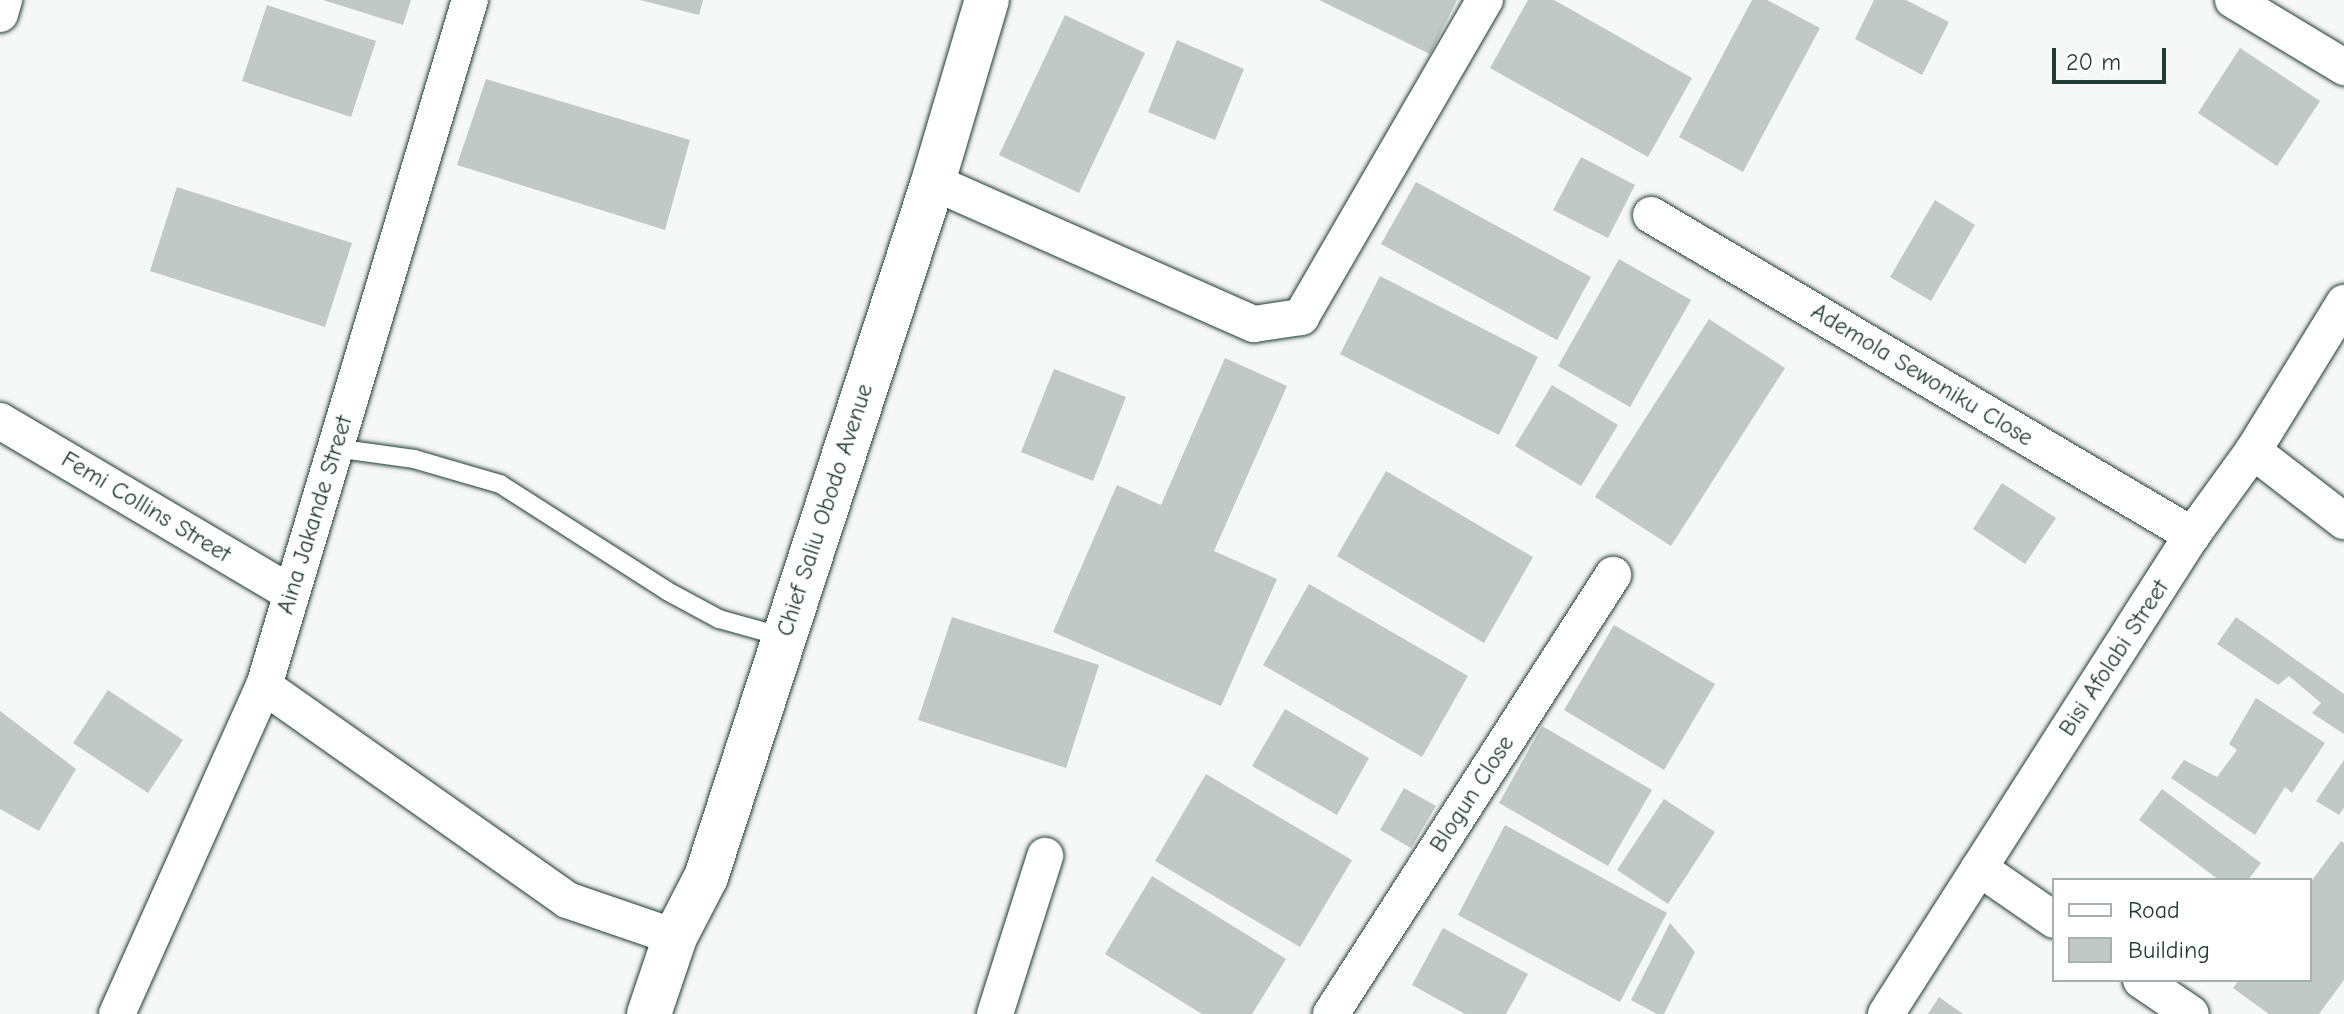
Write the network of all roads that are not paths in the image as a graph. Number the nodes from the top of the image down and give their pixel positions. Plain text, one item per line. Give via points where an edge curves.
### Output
1 (4, 0) edge
2 (470, 0) edge
3 (987, 0) edge
4 (1485, 0) edge
5 (2233, 0) edge
6 (0, 14) edge
7 (2344, 67) edge
8 (933, 182) junction
9 (1651, 215) dead end
10 (2344, 303) edge
11 (0, 421) edge
12 (335, 448) junction
13 (2253, 451) junction
14 (2344, 521) edge
15 (2192, 535) junction
16 (1613, 575) dead end
17 (291, 593) junction
18 (784, 637) junction
19 (264, 686) junction
20 (1045, 856) dead end
21 (1979, 868) junction
22 (2052, 919) edge
23 (675, 937) junction
24 (2144, 982) edge
25 (117, 1014) edge
26 (649, 1014) edge
27 (995, 1014) edge
28 (1331, 1014) edge
29 (1886, 1014) edge
30 (2191, 1014) edge

1 - 6 street
2 - 12 street, Aina Jakande Street
3 - 8 street, Chief Saliu Obodo Avenue
4 - 8 street via 1301,317 1254,324
5 - 7 street
8 - 18 street, Chief Saliu Obodo Avenue
9 - 15 street, Ademola Sewoniku Close
10 - 13 street, Bisi Afolabi Street
11 - 17 street, Femi Collins Street
12 - 17 street, Aina Jakande Street
12 - 18 lane via 414,459 500,484 667,591 719,619
13 - 14 street
13 - 15 street, Bisi Afolabi Street
15 - 21 street, Bisi Afolabi Street
16 - 28 street, Blogun Close
17 - 19 street, Aina Jakande Street
18 - 23 street, Chief Saliu Obodo Avenue via 706,877
19 - 23 street via 567,900
19 - 25 street, Aina Jakande Street
20 - 27 street
21 - 22 street
21 - 29 street, Bisi Afolabi Street
23 - 26 street, Chief Saliu Obodo Avenue
24 - 30 street

